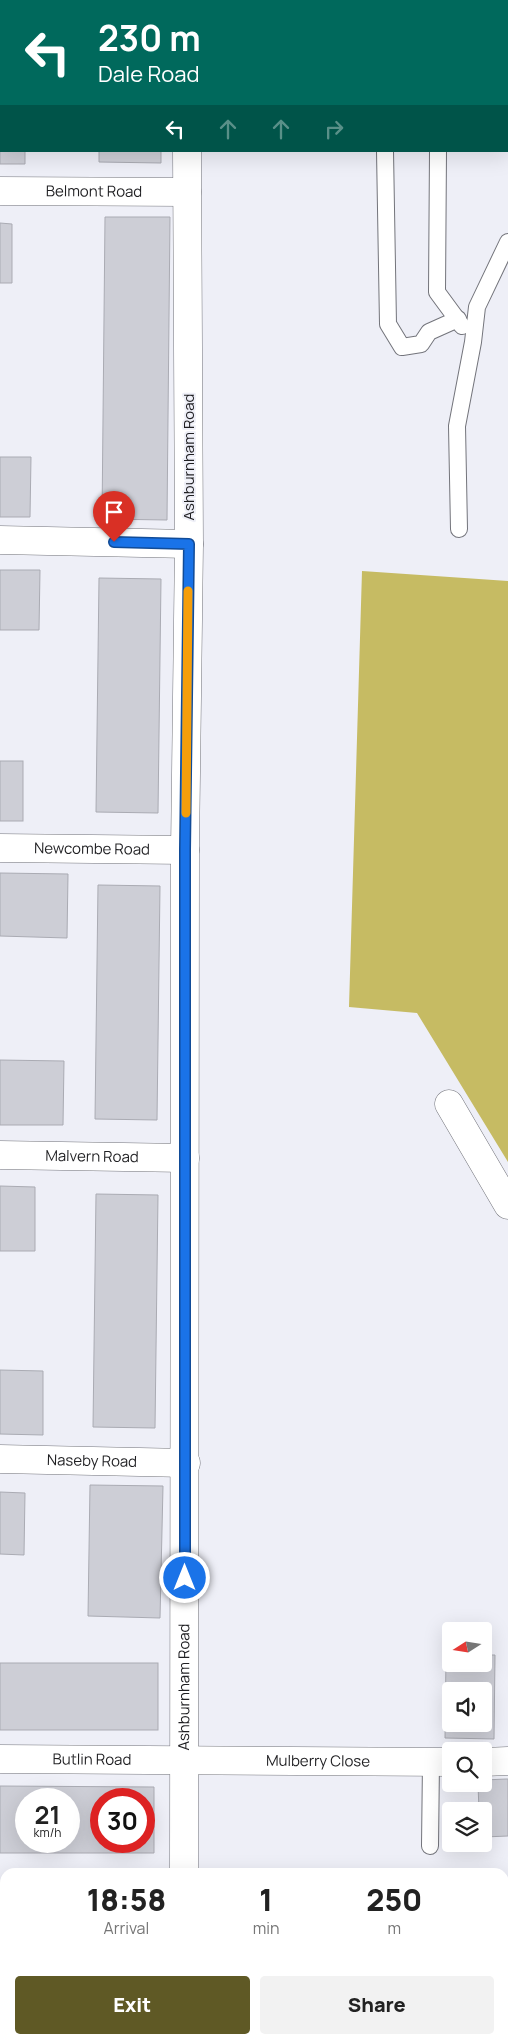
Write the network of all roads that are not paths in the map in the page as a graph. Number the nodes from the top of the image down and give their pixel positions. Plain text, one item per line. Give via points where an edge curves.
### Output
1 (187, 152) edge
2 (385, 152) edge
3 (438, 152) edge
4 (0, 191) edge
5 (187, 192) junction
6 (508, 242) edge
7 (458, 318) junction
8 (473, 342) junction
9 (459, 529) dead end
10 (0, 540) edge
11 (189, 544) junction
12 (0, 848) edge
13 (185, 850) junction
14 (449, 1104) dead end
15 (0, 1156) edge
16 (185, 1158) junction
17 (508, 1205) edge
18 (0, 1459) edge
19 (186, 1463) junction
20 (0, 1758) edge
21 (184, 1761) junction
22 (508, 1761) edge
23 (441, 1762) edge
24 (492, 1762) edge
25 (430, 1846) dead end
26 (184, 1868) edge

1 - 5 street, Ashburnham Road
2 - 7 lane via 388,324 402,347 420,344 428,332
3 - 7 lane via 437,292
4 - 5 street, Belmont Road
5 - 11 street, Ashburnham Road
6 - 8 lane via 477,307
7 - 8 lane
8 - 9 lane via 457,426
10 - 11 street
11 - 13 street, Ashburnham Road
12 - 13 street, Newcombe Road
13 - 16 street, Ashburnham Road
14 - 17 street
15 - 16 street, Malvern Road
16 - 19 street, Ashburnham Road
18 - 19 street, Naseby Road
19 - 21 street, Ashburnham Road
20 - 21 street, Butlin Road
21 - 23 street, Mulberry Close
21 - 26 street, Ashburnham Road
22 - 24 street
23 - 25 lane

